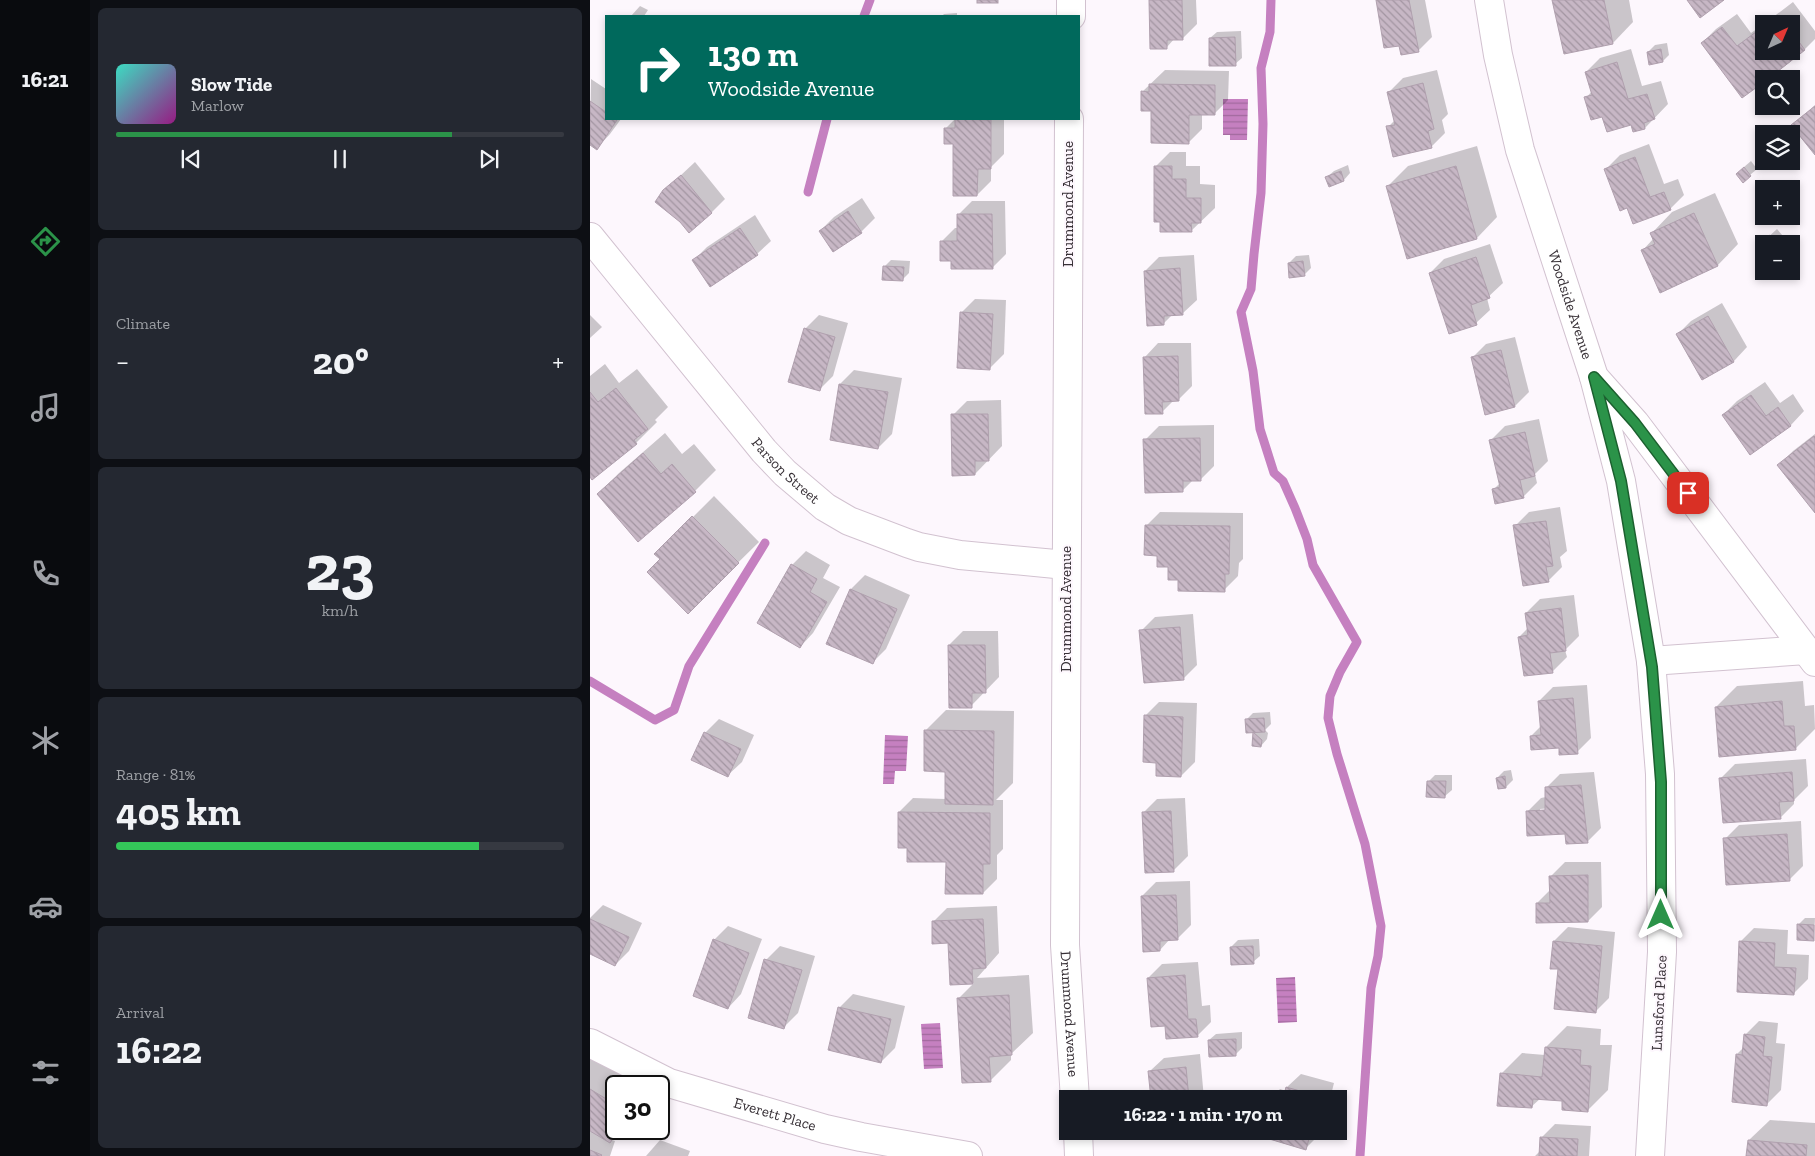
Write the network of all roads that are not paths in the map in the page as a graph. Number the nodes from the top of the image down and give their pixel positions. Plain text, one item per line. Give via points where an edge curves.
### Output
1 (1071, 0) edge
2 (1489, 0) edge
3 (1071, 15) edge
4 (1069, 120) edge
5 (590, 236) edge
6 (1594, 377) junction
7 (1066, 565) junction
8 (1810, 656) edge
9 (1651, 661) junction
10 (590, 1043) edge
11 (1074, 1090) edge
12 (1078, 1140) edge
13 (968, 1156) edge
14 (1079, 1156) edge
15 (1650, 1156) edge

1 - 3 street
2 - 6 street, Woodside Avenue via 1520,150
4 - 7 street, Drummond Avenue
5 - 7 street, Parson Street via 764,451 825,507 849,521 919,547 960,555
6 - 8 street, Woodside Avenue via 1635,423
6 - 9 street, Lunsford Place via 1621,481
7 - 11 street, Drummond Avenue via 1064,945
8 - 9 street
9 - 15 street, Lunsford Place via 1661,782 1662,952
10 - 13 street, Everett Place via 687,1088 825,1129
12 - 14 street

